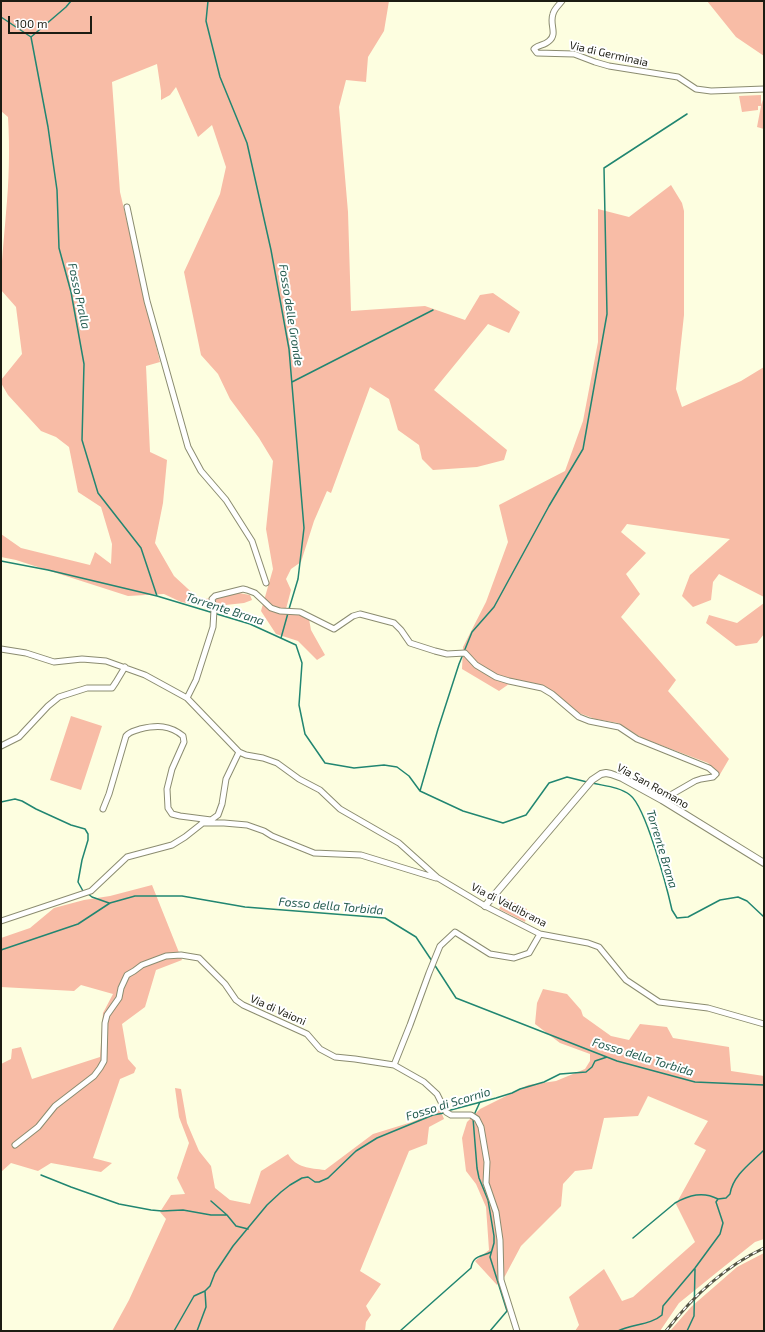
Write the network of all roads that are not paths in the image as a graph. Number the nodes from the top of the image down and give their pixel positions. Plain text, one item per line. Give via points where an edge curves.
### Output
1 (562, 1) edge
2 (764, 89) edge
3 (127, 207) dead end
4 (266, 583) dead end
5 (1, 649) edge
6 (125, 667) junction
7 (187, 698) junction
8 (1, 746) edge
9 (240, 752) junction
10 (662, 800) junction
11 (103, 808) dead end
12 (204, 821) junction
13 (764, 863) edge
14 (438, 878) junction
15 (485, 906) junction
16 (1, 920) edge
17 (540, 934) junction
18 (764, 1024) edge
19 (394, 1065) junction
20 (16, 1145) dead end
21 (517, 1331) edge

1 - 2 street, Via di Germinaia via 553,13 553,36 535,48 537,53 574,54 609,66 678,77 696,89
3 - 4 street via 147,302 188,447 201,471 226,500 252,541
5 - 6 street, Via di Valdibrana via 54,662 97,659
6 - 7 street, Via di Valdibrana
6 - 8 street via 112,688 87,688 59,697 19,737
7 - 9 street, Via di Valdibrana
7 - 10 street via 196,680 213,627 212,599 215,596 242,589 255,593 271,608 300,612 334,629 360,614 394,623 410,643 447,654 465,653 476,665 496,677 542,688 579,717 619,727 637,739 709,768 716,774 695,781
9 - 12 street via 226,779 220,812 215,818
9 - 14 street, Via di Valdibrana via 277,763 320,790 340,809 399,843
10 - 13 street, Via San Romano
10 - 15 street, Via San Romano via 611,774 601,774 582,791
11 - 12 street, Via di Valdibrana via 127,735 152,726 160,726 182,735 184,739 170,775 167,789 168,808 175,815
12 - 14 street, Via di Valdibrana via 248,825 314,854 361,855
12 - 16 street via 172,845 127,857 91,891
14 - 15 street, Via di Valdibrana
15 - 17 street, Via di Valdibrana
17 - 18 street, Via di Valdibrana via 599,947 626,980 658,1002 708,1008
17 - 19 street via 530,953 514,958 490,954 455,932 440,946
19 - 20 street, Via di Vaioni via 335,1057 320,1049 307,1034 242,1005 199,958 166,956 142,966 127,976 119,998 107,1015 104,1061 94,1076 55,1106 38,1127
19 - 21 street, Via di Vaioni via 424,1082 437,1094 446,1112 452,1115 471,1115 477,1119 487,1162 486,1183 496,1212 501,1280

